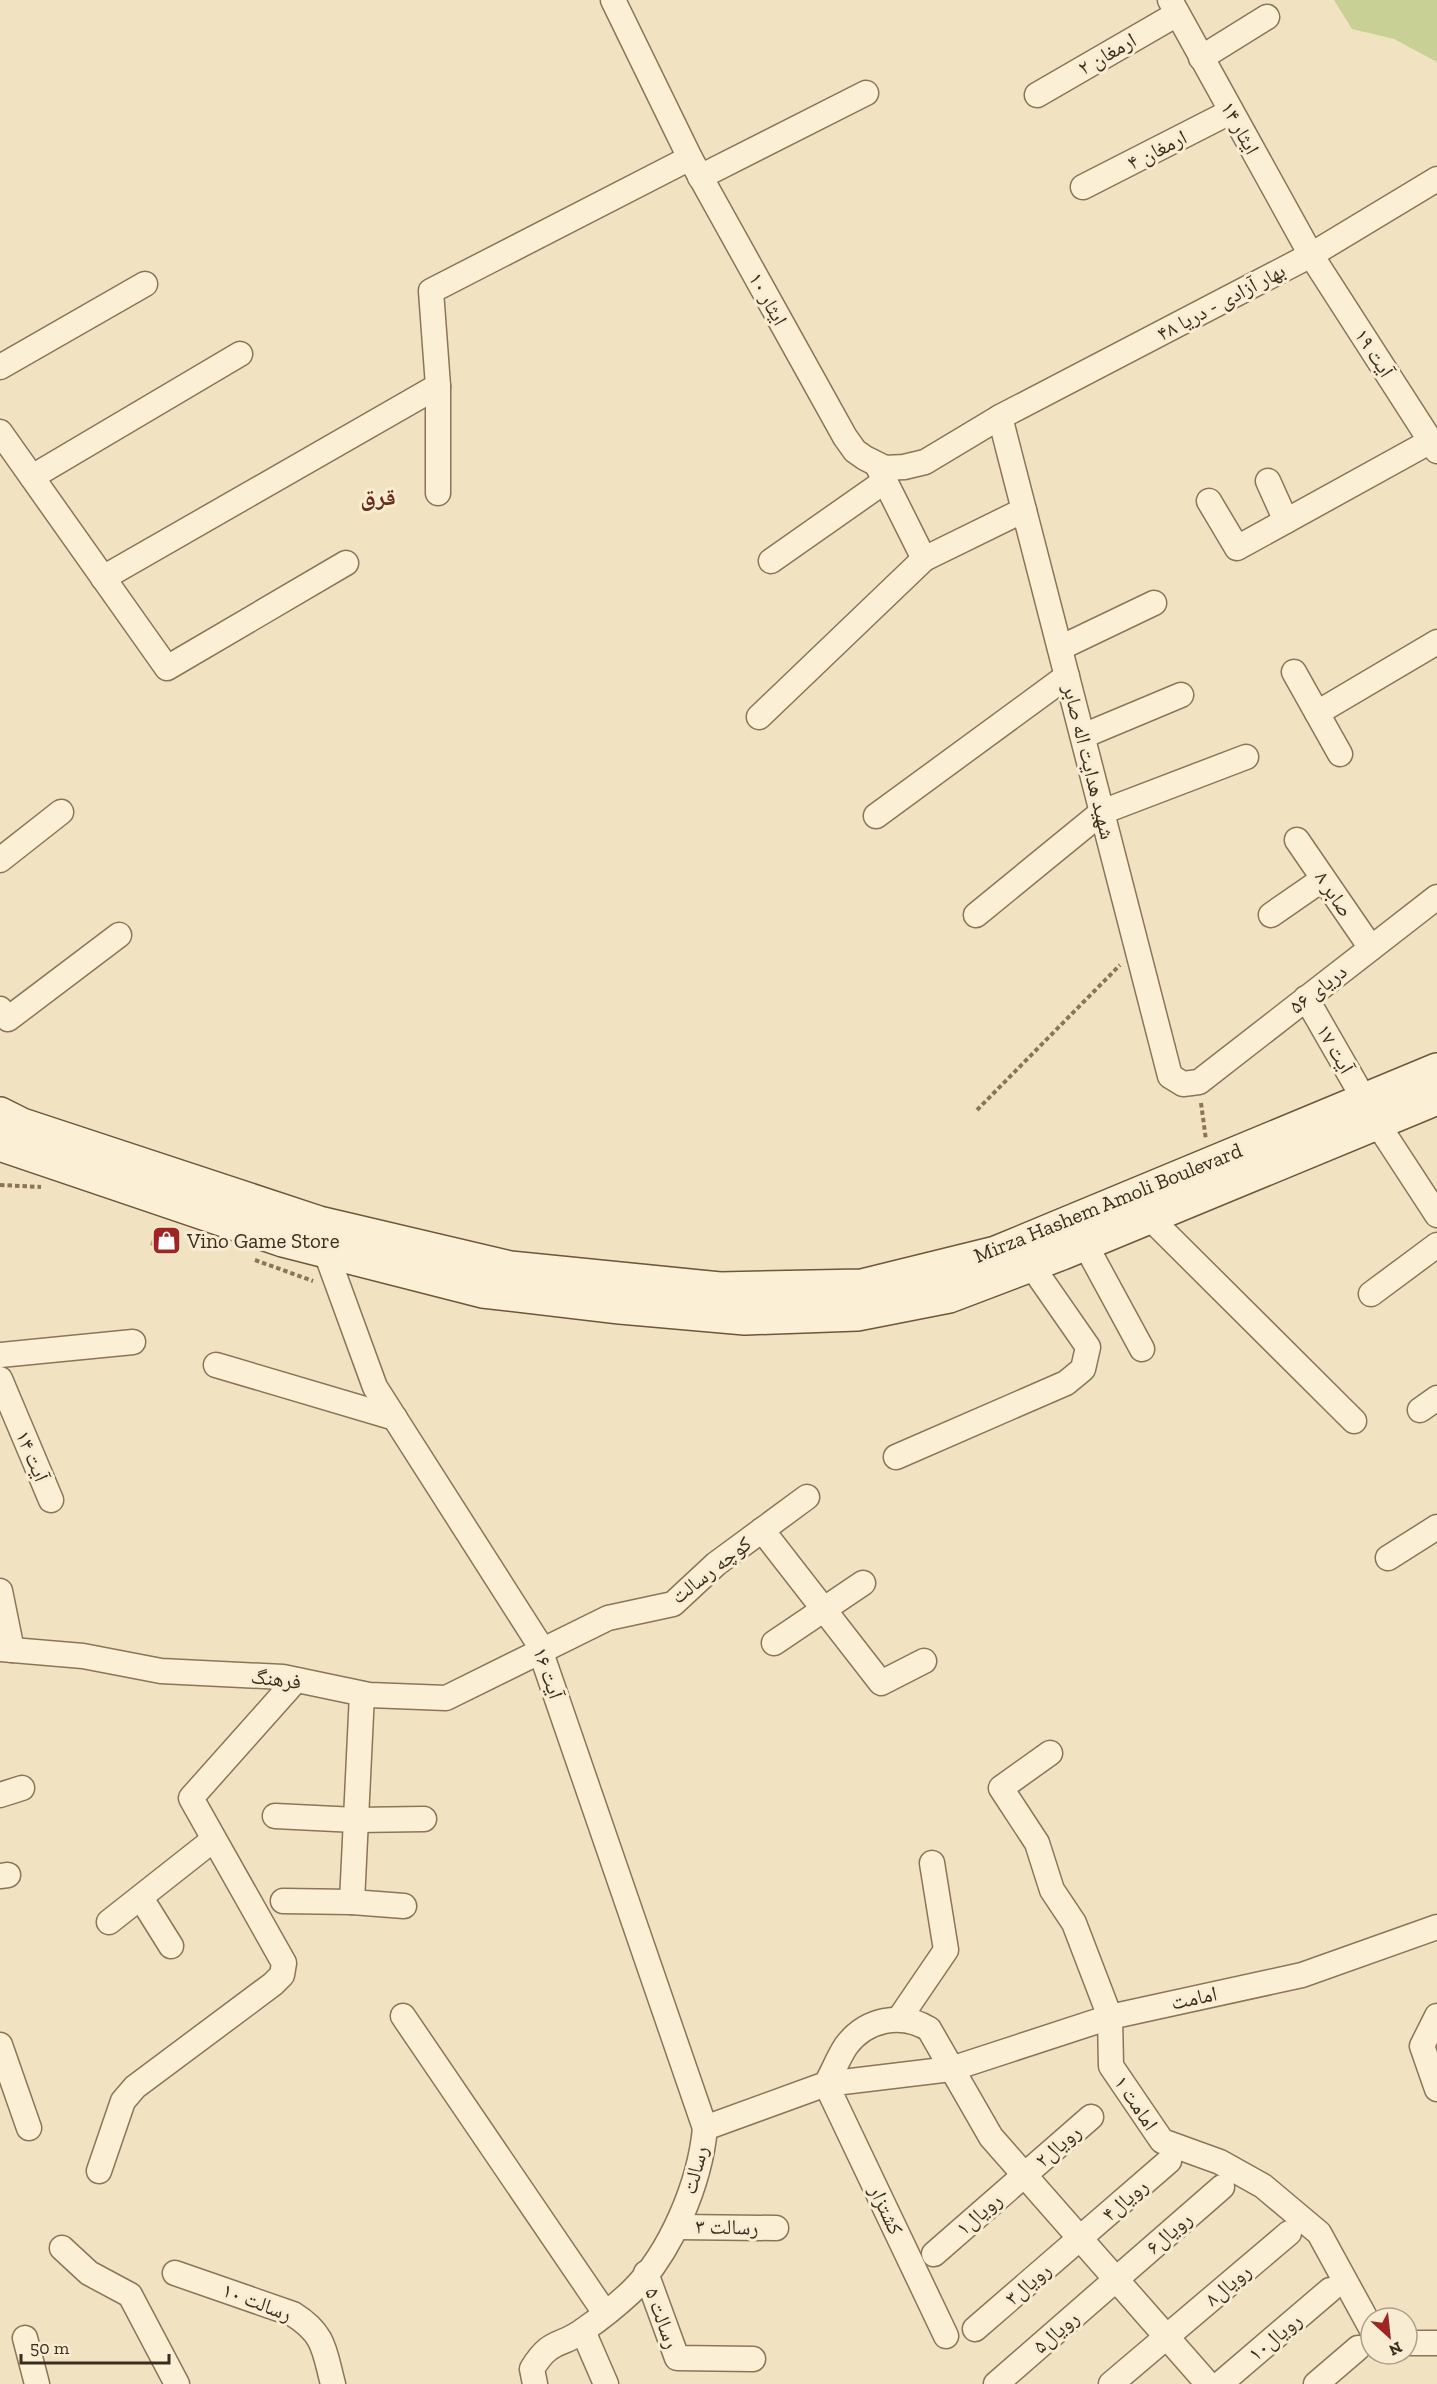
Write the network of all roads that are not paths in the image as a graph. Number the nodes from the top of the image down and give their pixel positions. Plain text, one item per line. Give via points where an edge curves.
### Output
1 (613, 0) edge
2 (1174, 7) edge
3 (1267, 17) dead end
4 (1202, 58) junction
5 (866, 93) dead end
6 (1036, 95) dead end
7 (1230, 112) junction
8 (695, 167) junction
9 (1437, 179) edge
10 (1083, 187) dead end
11 (1311, 255) junction
12 (145, 284) dead end
13 (240, 354) dead end
14 (0, 367) edge
15 (438, 386) junction
16 (1000, 417) junction
17 (0, 432) edge
18 (1434, 446) edge
19 (881, 473) junction
20 (32, 477) junction
21 (1268, 481) dead end
22 (438, 493) dead end
23 (1209, 501) dead end
24 (1024, 510) junction
25 (1286, 521) junction
26 (924, 559) junction
27 (771, 561) dead end
28 (345, 563) dead end
29 (103, 578) junction
30 (1154, 603) dead end
31 (1437, 642) edge
32 (1060, 648) junction
33 (1294, 672) dead end
34 (1067, 676) junction
35 (1181, 695) dead end
36 (1317, 713) junction
37 (759, 717) dead end
38 (1083, 736) junction
39 (1340, 754) dead end
40 (1246, 757) dead end
41 (61, 812) dead end
42 (1102, 812) junction
43 (876, 816) dead end
44 (1298, 840) dead end
45 (0, 860) edge
46 (1323, 879) junction
47 (1437, 897) edge
48 (976, 915) dead end
49 (1271, 915) dead end
50 (119, 935) dead end
51 (1371, 948) junction
52 (1306, 998) junction
53 (0, 1009) edge
54 (1437, 1070) edge
55 (1199, 1082) joint
56 (1437, 1098) edge
57 (1370, 1111) junction
58 (0, 1114) edge
59 (0, 1144) edge
60 (168, 1187) junction
61 (1179, 1190) junction
62 (1437, 1215) edge
63 (1149, 1217) junction
64 (1085, 1244) junction
65 (1437, 1245) edge
66 (325, 1250) junction
67 (1030, 1265) junction
68 (1371, 1294) dead end
69 (133, 1342) dead end
70 (1142, 1349) dead end
71 (0, 1355) edge
72 (216, 1365) dead end
73 (0, 1379) edge
74 (395, 1418) junction
75 (1354, 1421) dead end
76 (896, 1457) dead end
77 (807, 1497) dead end
78 (51, 1500) dead end
79 (1437, 1527) edge
80 (762, 1530) junction
81 (1388, 1558) dead end
82 (863, 1583) dead end
83 (0, 1591) edge
84 (823, 1610) junction
85 (774, 1643) dead end
86 (6, 1649) edge
87 (541, 1651) junction
88 (924, 1661) dead end
89 (296, 1680) junction
90 (362, 1694) junction
91 (1050, 1753) dead end
92 (275, 1816) dead end
93 (424, 1819) dead end
94 (356, 1820) junction
95 (213, 1840) junction
96 (932, 1863) dead end
97 (141, 1898) junction
98 (283, 1901) dead end
99 (352, 1902) junction
100 (404, 1906) dead end
101 (109, 1922) dead end
102 (1436, 1932) edge
103 (171, 1946) dead end
104 (403, 2016) dead end
105 (1437, 2016) edge
106 (1110, 2017) junction
107 (899, 2019) junction
108 (0, 2045) edge
109 (951, 2069) junction
110 (826, 2084) junction
111 (1437, 2089) edge
112 (1091, 2117) dead end
113 (29, 2128) dead end
114 (705, 2128) junction
115 (1169, 2161) dead end
116 (99, 2171) dead end
117 (1024, 2175) junction
118 (1222, 2187) dead end
119 (678, 2227) junction
120 (776, 2228) dead end
121 (1289, 2233) dead end
122 (1080, 2238) junction
123 (62, 2248) dead end
124 (934, 2254) dead end
125 (175, 2273) dead end
126 (646, 2273) junction
127 (1116, 2279) junction
128 (1330, 2290) dead end
129 (1359, 2310) edge
130 (605, 2313) junction
131 (975, 2329) dead end
132 (583, 2331) junction
133 (946, 2336) dead end
134 (1167, 2337) junction
135 (25, 2338) dead end
136 (1419, 2343) edge
137 (1437, 2343) edge
138 (1358, 2348) dead end
139 (753, 2359) dead end
140 (37, 2384) edge
141 (177, 2384) edge
142 (333, 2384) edge
143 (535, 2384) edge
144 (606, 2384) edge
145 (996, 2384) edge
146 (1111, 2384) edge
147 (1209, 2384) edge
148 (1220, 2384) edge
149 (1316, 2384) edge

1 - 8 street, ایثار ۱۰
2 - 4 street, ایثار ۱۴
2 - 6 street, ارمغان ۲
3 - 4 street
4 - 7 street, ایثار ۱۴
5 - 8 street
7 - 10 street, ارمغان ۴
7 - 11 street, ایثار ۱۴
8 - 15 street via 431,291
8 - 19 street, ایثار ۱۰ via 845,437
9 - 11 street, بهار آزادی - دریا ۴۸
11 - 16 street, بهار آزادی - دریا ۴۸
11 - 18 street, آیت ۱۹
12 - 14 street
13 - 20 street
15 - 22 street
15 - 29 street
16 - 19 street via 926,462
16 - 24 street, شهید هدایت اله صابر
17 - 20 street
18 - 25 street
19 - 26 street
19 - 27 street
20 - 29 street
21 - 25 street
23 - 25 street via 1237,548
24 - 26 street
24 - 32 street, شهید هدایت اله صابر
26 - 37 street
28 - 29 street via 167,668
30 - 32 street
31 - 36 street
32 - 34 street, شهید هدایت اله صابر
33 - 36 street
34 - 38 street, شهید هدایت اله صابر
34 - 43 street
35 - 38 street
36 - 39 street
38 - 42 street, شهید هدایت اله صابر
40 - 42 street
41 - 45 street
42 - 48 street
42 - 55 street, شهید هدایت اله صابر via 1170,1076 1183,1084
44 - 46 street, صابر ۸
46 - 49 street
46 - 51 street, صابر ۸
47 - 51 street, دریای ۵۶
50 - 53 street via 8,1019
51 - 52 street, دریای ۵۶
52 - 55 street, دریای ۵۶
52 - 57 street, آیت ۱۷
54 - 57 main road, Mirza Hashem Amoli Boulevard
56 - 57 main road, Mirza Hashem Amoli Boulevard
57 - 61 main road, Mirza Hashem Amoli Boulevard via 1217,1169
57 - 62 street, آیت ۱۷
58 - 60 main road, Mirza Hashem Amoli Boulevard
59 - 60 main road, Mirza Hashem Amoli Boulevard
60 - 61 main road, Mirza Hashem Amoli Boulevard via 510,1268 720,1289 862,1286 996,1253
60 - 66 main road, Mirza Hashem Amoli Boulevard via 283,1240
61 - 63 main road, Mirza Hashem Amoli Boulevard
63 - 64 main road, Mirza Hashem Amoli Boulevard
63 - 75 street
64 - 67 main road, Mirza Hashem Amoli Boulevard
64 - 70 street
65 - 68 street
66 - 67 main road, Mirza Hashem Amoli Boulevard via 483,1291 745,1318 857,1314 949,1296
66 - 74 street, آیت ۱۶ via 375,1387
67 - 76 street via 1088,1347 1083,1370 1066,1383
69 - 71 street
72 - 74 street
73 - 78 street, آيت ۱۴
74 - 87 street, آیت ۱۶
77 - 80 street, کوچه رسالت
79 - 81 street
80 - 84 street
80 - 87 street, کوچه رسالت via 716,1564 673,1604 608,1618
82 - 84 street
83 - 86 street
84 - 85 street
84 - 88 street via 881,1683
86 - 89 street, فرهنگ via 83,1656 161,1671
87 - 90 street, فرهنگ via 446,1698
87 - 114 street, آیت ۱۶
89 - 90 street, فرهنگ
89 - 95 street via 191,1798
90 - 94 street
91 - 106 street, امامت ۱ via 1001,1788 1037,1843 1052,1890 1074,1923
92 - 94 street
93 - 94 street
94 - 99 street
95 - 97 street
95 - 116 street via 284,1963 282,1975 135,2087 123,2102
96 - 107 street via 946,1950
97 - 101 street
97 - 103 street
98 - 99 street
99 - 100 street
102 - 106 street, امامت via 1302,1975
104 - 130 street
105 - 111 street via 1422,2046
106 - 109 street, امامت
106 - 129 street, امامت ۱ via 1111,2066 1162,2141 1220,2162 1263,2186 1319,2233
107 - 109 street via 915,2020 929,2029
107 - 110 street via 885,2020 847,2045
108 - 113 street
109 - 110 street, رسالت
109 - 117 street via 991,2137
110 - 114 street, رسالت
110 - 133 street, کشتزار
112 - 117 street, رویال۲
114 - 119 street, رسالت via 703,2148
115 - 122 street, رویال۴
117 - 122 street
117 - 124 street, رویال۱
118 - 127 street, رویال۶
119 - 120 street, رسالت ۳
119 - 126 street, رسالت
121 - 134 street, رویال۸
122 - 127 street
122 - 131 street, رویال۳
123 - 141 street via 89,2273 130,2295
125 - 142 street, رسالت ۱۰ via 293,2314 309,2324 321,2340
126 - 130 street, رسالت via 632,2291
126 - 139 street, رسالت ۵ via 677,2358
127 - 134 street
127 - 145 street, رویال۵
128 - 148 street, رویال۱۰
130 - 132 street, رسالت
132 - 143 street, رسالت via 551,2346 540,2357 532,2369
132 - 144 street
134 - 146 street, رویال۸
134 - 147 street
135 - 140 street
136 - 137 street
138 - 149 street

